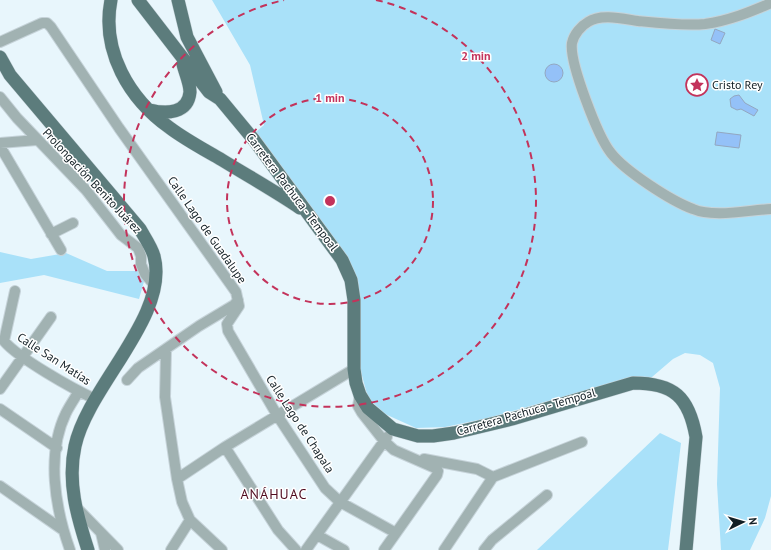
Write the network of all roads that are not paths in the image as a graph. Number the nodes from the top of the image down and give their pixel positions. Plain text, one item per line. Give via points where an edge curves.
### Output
1 (111, 0) edge
2 (138, 0) edge
3 (178, 0) edge
4 (771, 3) edge
5 (0, 42) edge
6 (180, 56) junction
7 (0, 57) edge
8 (0, 97) edge
9 (220, 99) junction
10 (150, 110) junction
11 (37, 140) junction
12 (0, 145) edge
13 (771, 209) edge
14 (306, 212) junction
15 (73, 222) dead end
16 (51, 234) junction
17 (61, 250) dead end
18 (155, 286) junction
19 (15, 291) dead end
20 (238, 300) junction
21 (51, 317) dead end
22 (166, 350) junction
23 (23, 356) junction
24 (354, 370) junction
25 (127, 380) dead end
26 (0, 389) edge
27 (79, 392) junction
28 (360, 395) junction
29 (95, 399) junction
30 (0, 409) edge
31 (277, 416) junction
32 (393, 429) junction
33 (384, 441) junction
34 (582, 442) dead end
35 (225, 447) junction
36 (57, 448) junction
37 (412, 458) junction
38 (493, 477) junction
39 (177, 479) junction
40 (0, 486) edge
41 (547, 495) dead end
42 (340, 502) junction
43 (75, 506) junction
44 (190, 520) junction
45 (63, 530) junction
46 (396, 533) junction
47 (101, 534) junction
48 (317, 535) junction
49 (70, 550) edge
50 (88, 550) edge
51 (105, 550) edge
52 (118, 550) edge
53 (171, 550) edge
54 (222, 550) edge
55 (296, 550) edge
56 (306, 550) edge
57 (344, 550) edge
58 (384, 550) edge
59 (444, 550) edge
60 (484, 550) edge
61 (686, 550) edge

1 - 10 main road via 108,14 110,40 116,64 126,81
2 - 6 main road, Carretera Pachuca - Tempoal
3 - 9 main road via 187,37
4 - 13 street via 736,17 704,24 606,17 589,20 578,30 572,43 572,57 595,124 611,153 631,172 694,210 711,213
5 - 20 street, Calle Lago de Guadalupe via 47,23 236,292
6 - 9 main road, Carretera Pachuca - Tempoal via 209,92
6 - 10 main road via 189,83 188,98 179,109 172,112
7 - 18 main road via 10,75 140,229 154,257
8 - 11 street, Prolongación Benito Juárez
9 - 14 main road, Carretera Pachuca - Tempoal via 254,140
10 - 14 main road via 169,128
11 - 12 street
11 - 18 street, Prolongación Benito Juárez via 86,190 121,234 138,248 145,274
12 - 16 street
14 - 24 main road, Carretera Pachuca - Tempoal via 342,260 351,280 354,300
15 - 16 street
16 - 17 street
18 - 29 main road via 152,301 142,321
19 - 23 street, Calle San Matías via 4,340
20 - 22 street, Calle Lago de Guadalupe
20 - 31 street, Calle Lago de Chapala via 238,310 227,324 228,331
21 - 23 street
22 - 25 street, Calle Lago de Guadalupe via 138,368
22 - 39 street via 165,397
23 - 26 street
23 - 27 street, Calle San Matías
24 - 28 main road, Carretera Pachuca - Tempoal
24 - 31 street
27 - 29 street, Calle San Matías
27 - 36 street via 66,414
28 - 32 main road, Carretera Pachuca - Tempoal via 368,408
28 - 33 street via 358,406 362,414
29 - 43 main road via 75,445 72,472
30 - 36 street
31 - 35 street
31 - 42 street, Calle Lago de Chapala via 325,488
32 - 33 street
32 - 61 main road, Carretera Pachuca - Tempoal via 418,436 433,436 512,418 633,383 648,383 671,390 688,406 694,421 696,437
33 - 37 street via 394,450
33 - 42 street
34 - 38 street
35 - 39 street
35 - 55 street via 278,530
36 - 45 street via 54,483
37 - 38 street via 470,467
37 - 46 street via 438,471
38 - 59 street
39 - 44 street via 182,502
40 - 45 street
41 - 60 street via 492,540
42 - 46 street, Calle Lago de Chapala
42 - 48 street
43 - 47 street
43 - 50 main road
44 - 53 street
44 - 54 street
45 - 49 street
46 - 58 street
47 - 51 street
47 - 52 street
48 - 56 street
48 - 57 street

